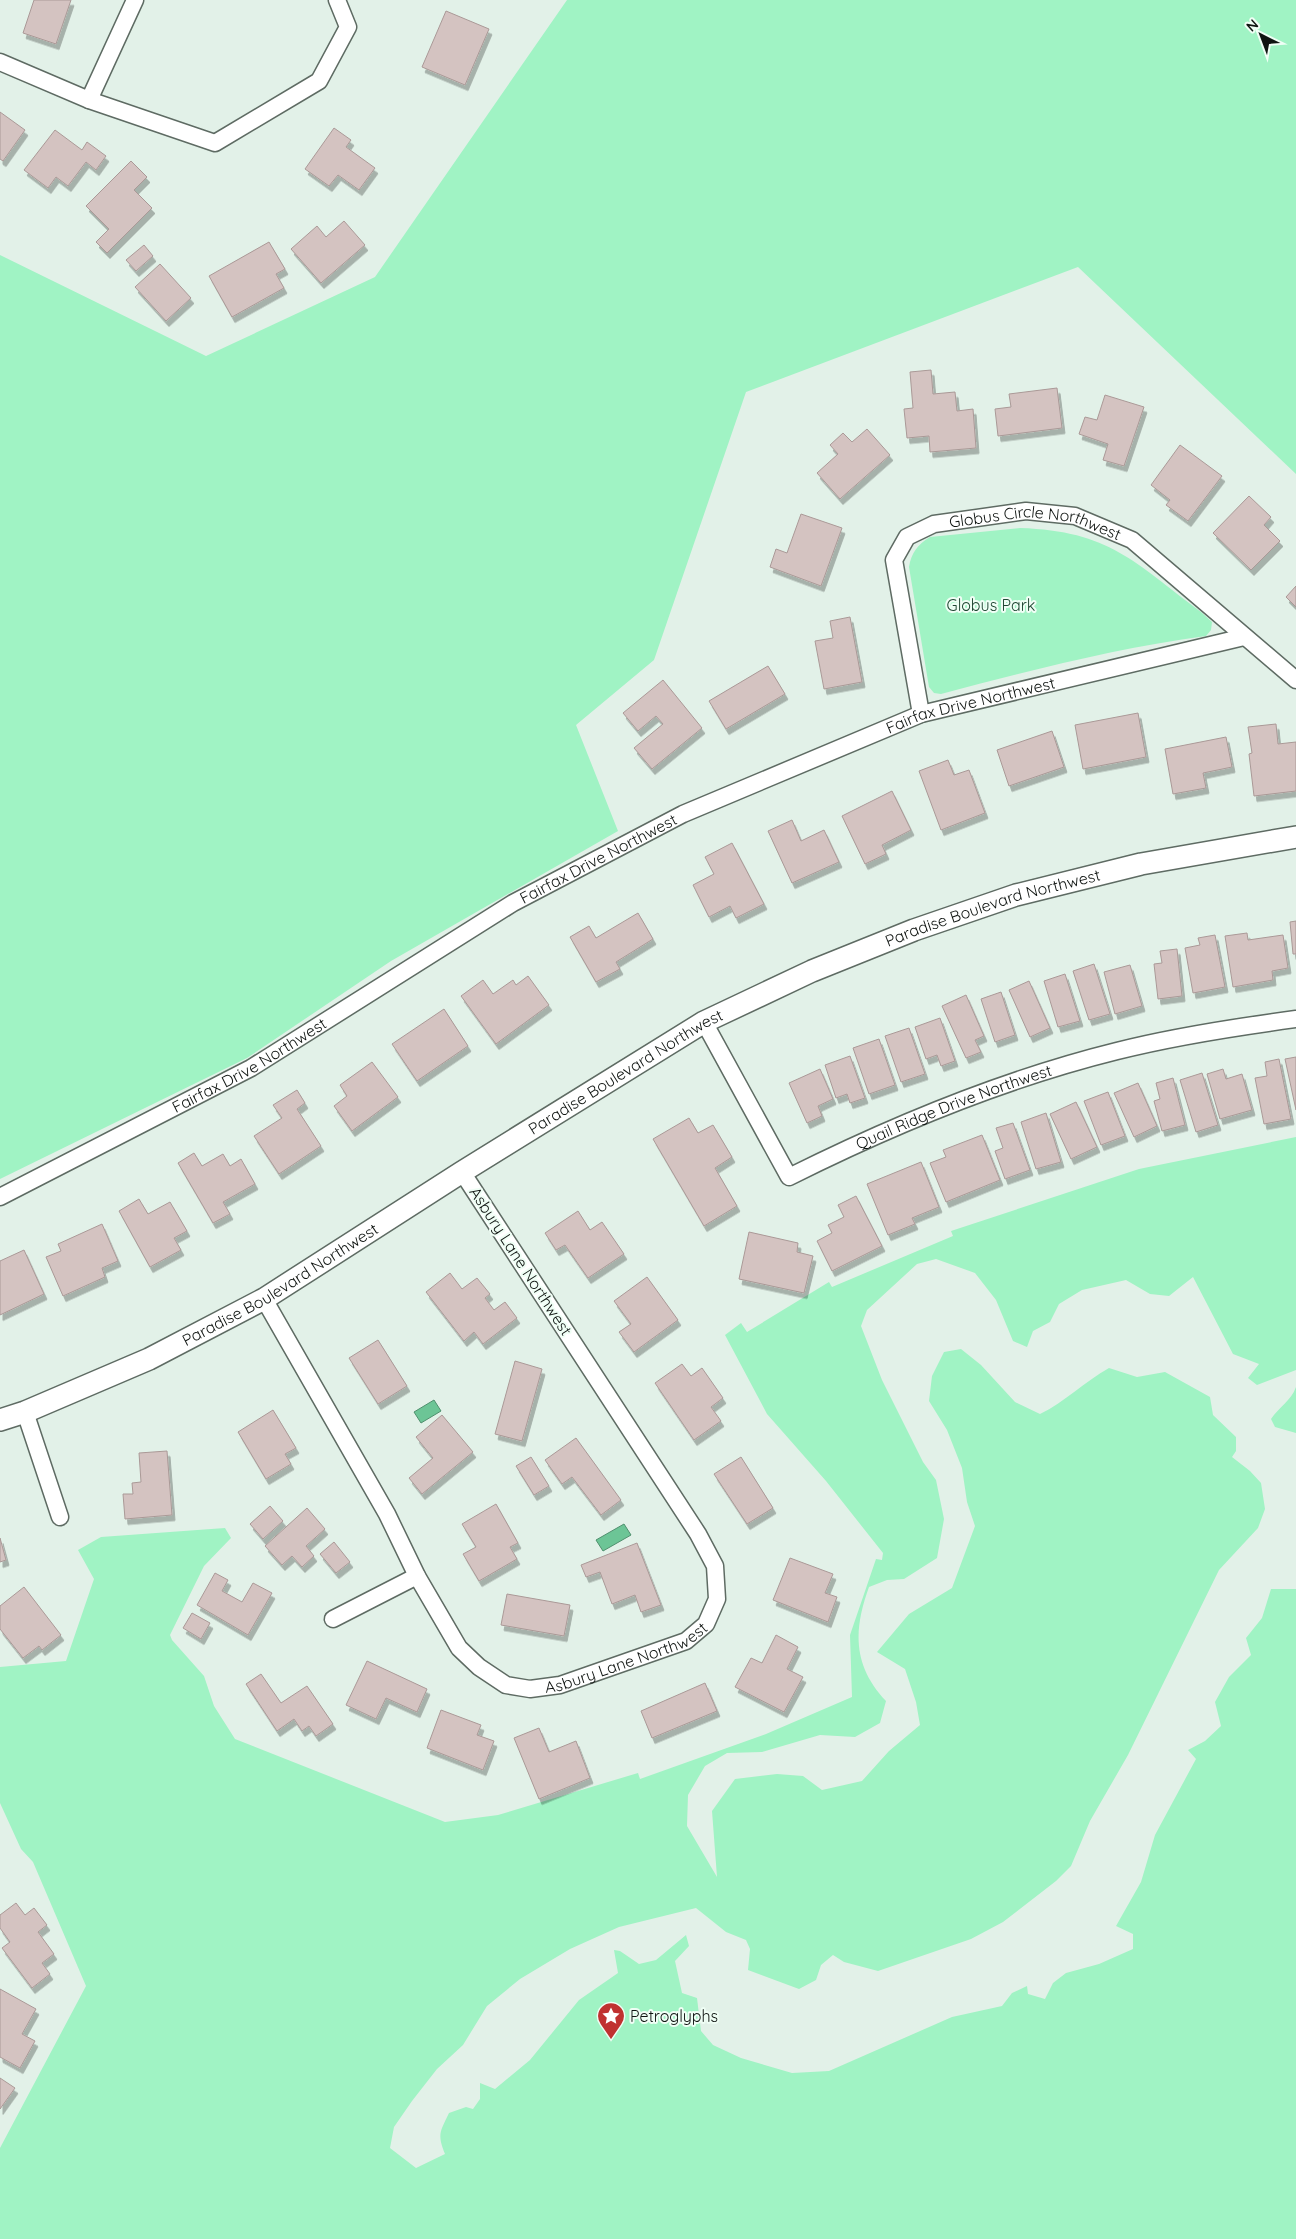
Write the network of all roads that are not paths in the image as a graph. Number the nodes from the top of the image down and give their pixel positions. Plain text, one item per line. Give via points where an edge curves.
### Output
1 (135, 0) edge
2 (337, 0) edge
3 (0, 62) edge
4 (89, 100) junction
5 (1244, 637) junction
6 (1296, 680) edge
7 (921, 714) junction
8 (1296, 837) edge
9 (1296, 1018) edge
10 (704, 1022) junction
11 (462, 1172) junction
12 (0, 1196) edge
13 (264, 1299) junction
14 (25, 1412) junction
15 (0, 1420) edge
16 (60, 1517) dead end
17 (417, 1576) junction
18 (333, 1619) dead end

1 - 4 street
2 - 4 street via 348,27 319,81 215,143
3 - 4 street
5 - 6 street, Globus Circle Northwest
5 - 7 street, Fairfax Drive Northwest
5 - 7 street, Globus Circle Northwest via 1132,540 1075,516 1026,511 934,524 907,536 894,560
7 - 12 street, Fairfax Drive Northwest via 683,814 513,903 251,1068
8 - 10 street, Paradise Boulevard Northwest via 1141,864 1016,895 914,930 812,971
9 - 10 street, Quail Ridge Drive Northwest via 1202,1032 1116,1051 1027,1077 867,1138 789,1177
10 - 11 street, Paradise Boulevard Northwest
11 - 13 street, Paradise Boulevard Northwest
11 - 17 street, Asbury Lane Northwest via 698,1534 715,1566 717,1599 706,1624 686,1641 560,1685 530,1689 506,1685 479,1667 459,1648
13 - 14 street, Paradise Boulevard Northwest via 149,1359
13 - 17 street, Asbury Lane Northwest via 387,1514
14 - 15 street, Paradise Boulevard Northwest
14 - 16 street
17 - 18 street

